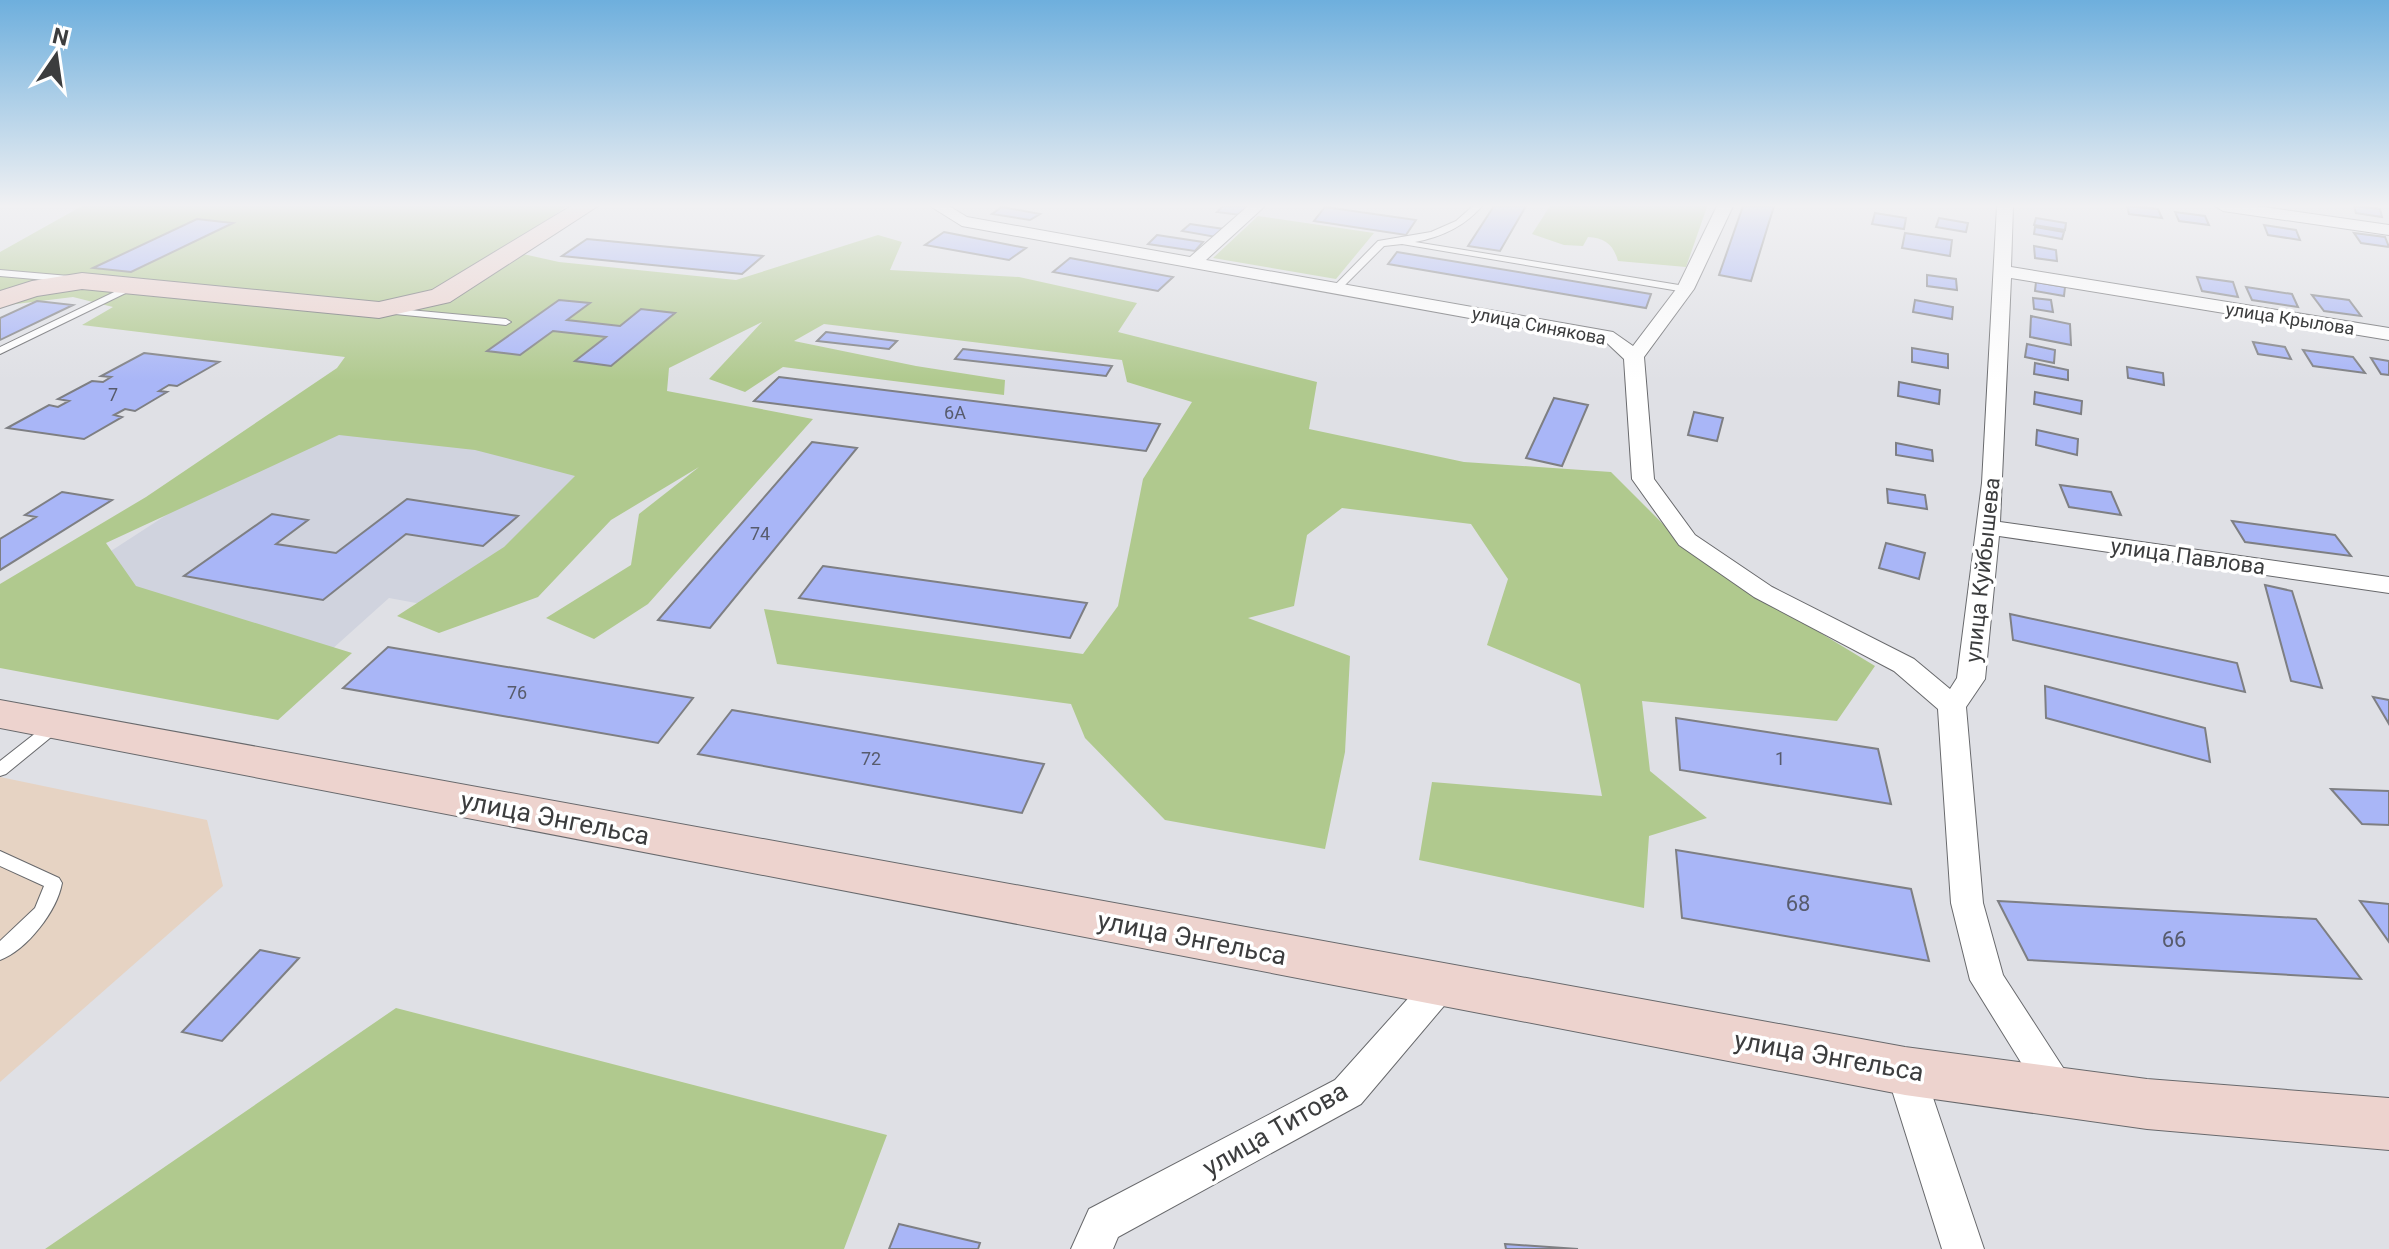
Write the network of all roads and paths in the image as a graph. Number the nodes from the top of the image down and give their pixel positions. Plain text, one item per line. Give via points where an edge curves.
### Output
1 (492, 264) edge
2 (1207, 264) edge
3 (1360, 264) edge
4 (1535, 264) edge
5 (1697, 264) edge
6 (2001, 264) edge
7 (2001, 271) junction
8 (0, 273) edge
9 (82, 281) junction
10 (133, 286) junction
11 (1337, 288) junction
12 (1685, 289) junction
13 (0, 300) edge
14 (379, 310) junction
15 (506, 322) dead end
16 (2389, 334) edge
17 (0, 351) edge
18 (1634, 357) junction
19 (1986, 527) junction
20 (2389, 585) edge
21 (1952, 706) junction
22 (0, 714) edge
23 (57, 725) junction
24 (0, 770) edge
25 (0, 858) edge
26 (0, 952) edge
27 (1442, 984) junction
28 (1905, 1071) junction
29 (2062, 1095) junction
30 (2389, 1124) edge
31 (1092, 1249) edge
32 (1963, 1249) edge

1 - 14 street via 441,296
2 - 11 street, улица Синякова
3 - 11 lane
4 - 12 lane
5 - 12 street
6 - 7 street, улица Куйбышева
7 - 16 street, улица Крылова
7 - 19 street, улица Куйбышева via 1993,483
8 - 9 lane
9 - 10 street
9 - 13 street
10 - 14 street
10 - 17 lane
11 - 18 street, улица Синякова via 1613,338
12 - 18 street
14 - 15 lane
18 - 21 street, улица Синякова via 1643,479 1687,540 1763,592 1904,665
19 - 20 street, улица Павлова
19 - 21 street, улица Куйбышева via 1971,679
21 - 29 street via 1967,903 1987,980
22 - 23 street, улица Энгельса
23 - 24 lane
23 - 27 street, улица Энгельса
25 - 26 lane via 53,883 52,895 33,923
27 - 28 street, улица Энгельса
27 - 31 street, улица Титова via 1348,1092 1103,1223
28 - 29 street, улица Энгельса
28 - 32 street
29 - 30 street, улица Энгельса via 2282,1119

